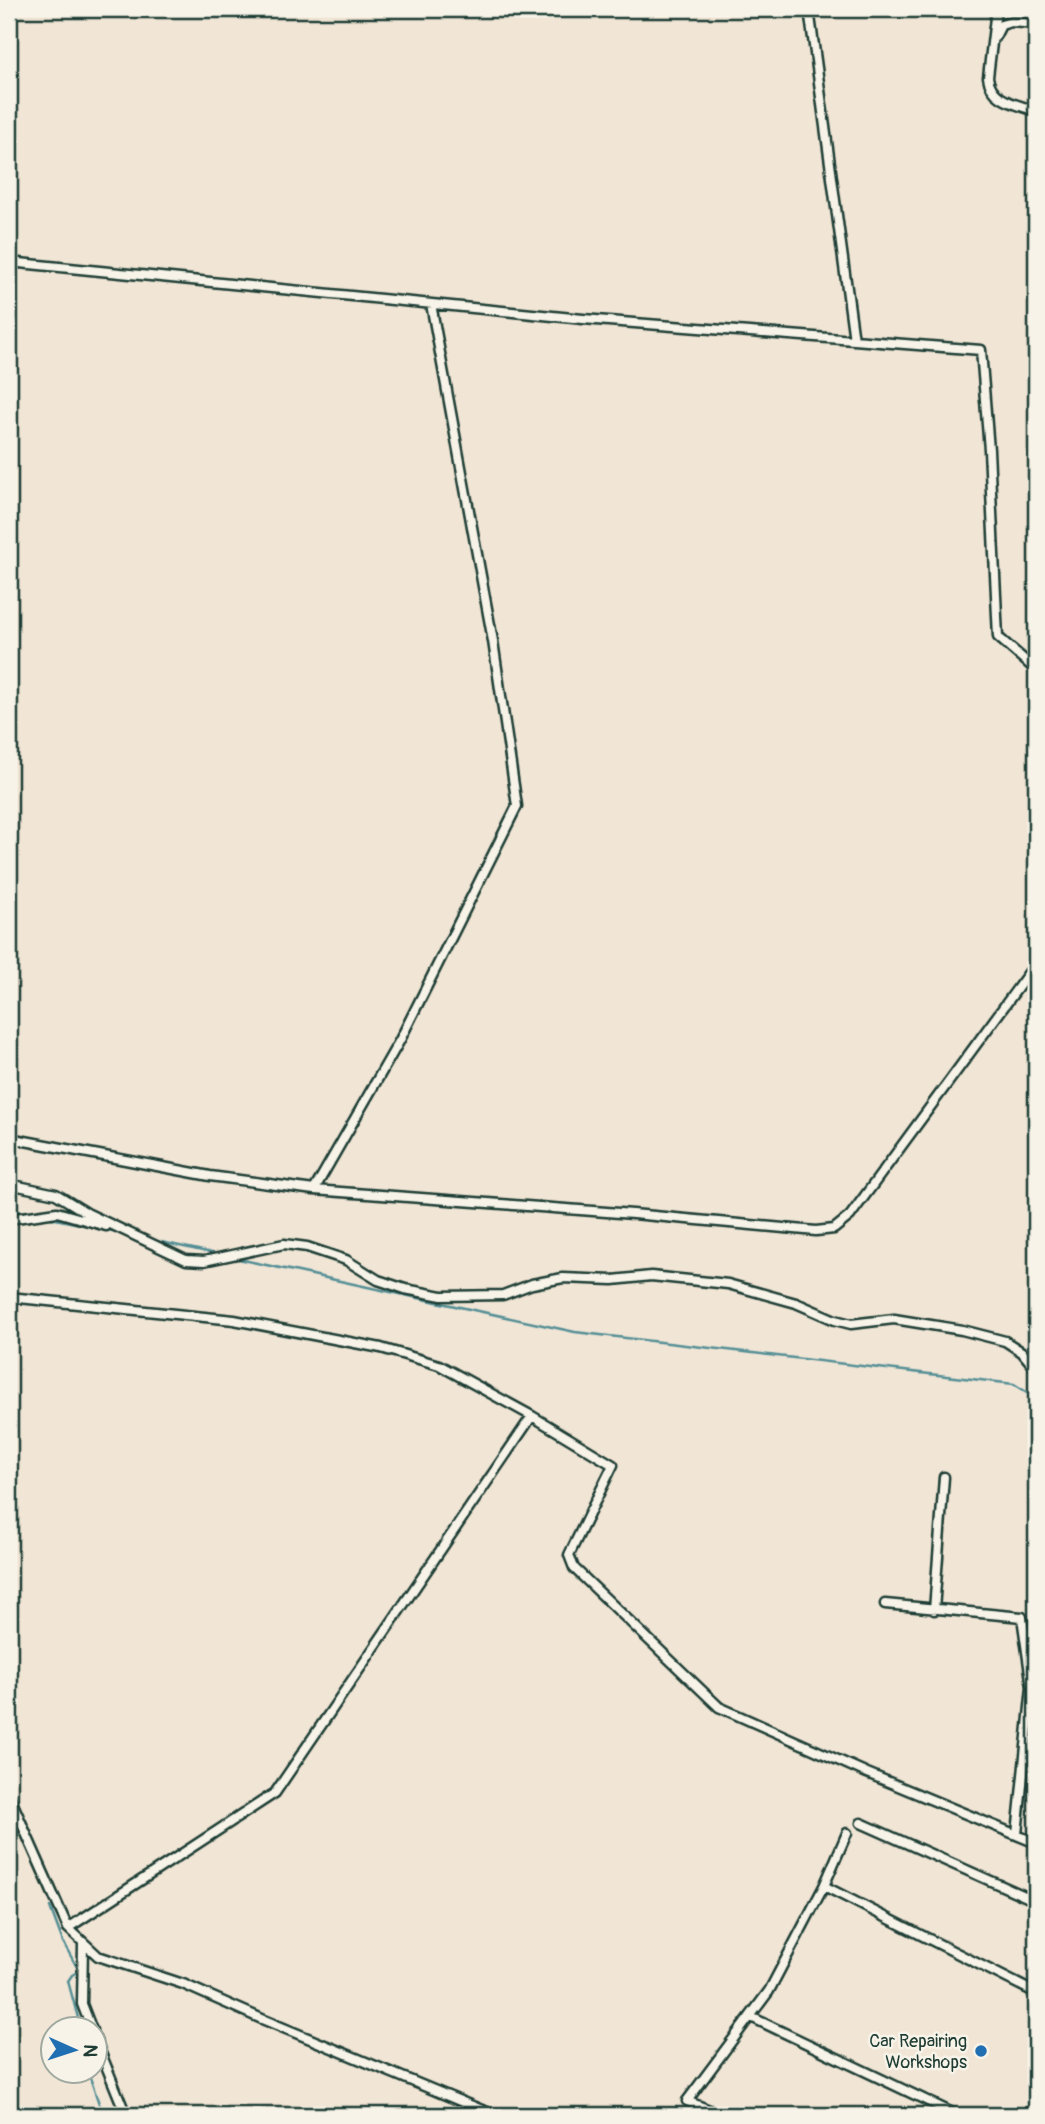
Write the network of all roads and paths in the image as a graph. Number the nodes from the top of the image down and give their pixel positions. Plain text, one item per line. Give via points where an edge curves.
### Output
1 (809, 9) edge
2 (996, 9) edge
3 (1010, 22) junction
4 (1036, 24) edge
5 (992, 43) junction
6 (1036, 111) edge
7 (9, 262) edge
8 (431, 304) junction
9 (855, 340) junction
10 (1036, 670) edge
11 (1036, 963) edge
12 (9, 1138) edge
13 (9, 1184) edge
14 (314, 1190) junction
15 (9, 1219) edge
16 (116, 1227) junction
17 (9, 1297) edge
18 (1036, 1369) edge
19 (532, 1416) junction
20 (944, 1477) dead end
21 (886, 1604) dead end
22 (934, 1609) junction
23 (9, 1795) edge
24 (861, 1823) dead end
25 (847, 1833) dead end
26 (1017, 1834) junction
27 (1036, 1843) edge
28 (824, 1886) junction
29 (1036, 1901) edge
30 (68, 1928) junction
31 (83, 1944) junction
32 (1036, 1993) edge
33 (87, 2016) edge
34 (751, 2017) junction
35 (108, 2071) edge
36 (126, 2115) edge
37 (494, 2115) edge
38 (722, 2115) edge
39 (957, 2115) edge

1 - 9 street
2 - 3 street
2 - 5 street
3 - 4 street
3 - 5 street via 1001,25
5 - 6 street via 989,86 995,95
7 - 8 street
8 - 9 street
8 - 14 street via 493,641 517,806 400,1040
9 - 10 street via 981,350 998,637
11 - 14 street via 850,1216 834,1229
12 - 14 street via 210,1176
13 - 16 street via 56,1194
15 - 16 street via 57,1212
16 - 18 street via 186,1260 204,1261 284,1244 307,1247 346,1260 378,1280 442,1296 503,1295 563,1278 651,1276 728,1283 850,1324 894,1319 1005,1340
17 - 19 street via 234,1320 381,1348 439,1365
19 - 26 street via 613,1465 569,1555 574,1568 719,1707
19 - 30 street via 275,1793
20 - 22 street
21 - 22 street
22 - 26 street via 1023,1618 1032,1687
23 - 30 street
24 - 29 street
25 - 28 street
26 - 27 street
28 - 32 street
28 - 34 street
30 - 31 street
31 - 33 street via 82,2004
31 - 37 street via 98,1956 183,1984
34 - 38 street via 687,2101
34 - 39 street
35 - 36 street

